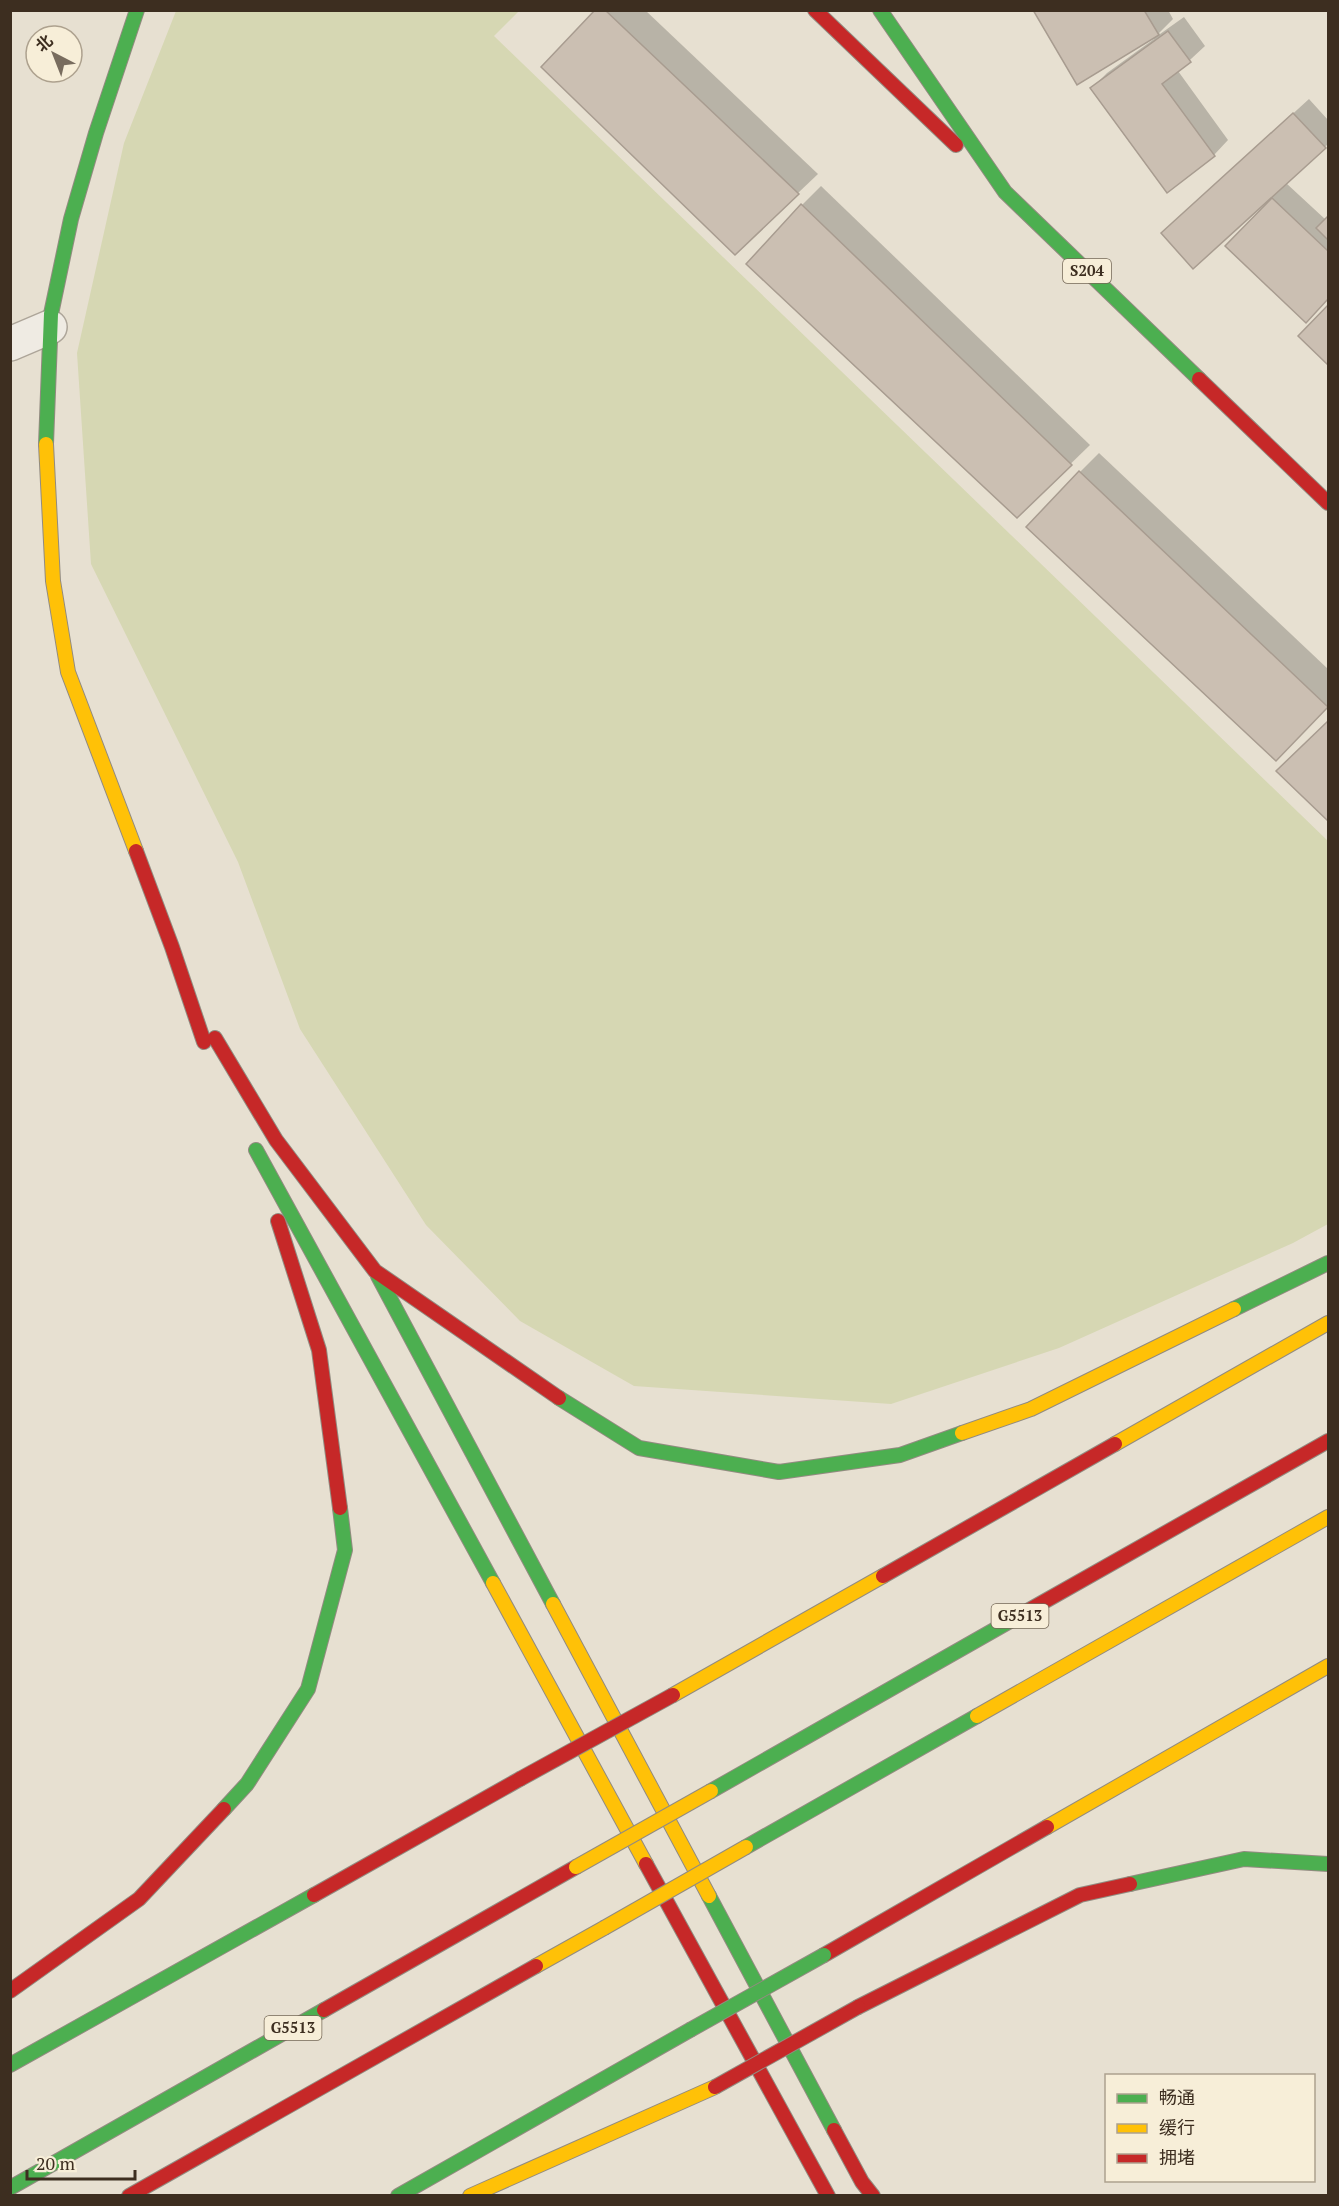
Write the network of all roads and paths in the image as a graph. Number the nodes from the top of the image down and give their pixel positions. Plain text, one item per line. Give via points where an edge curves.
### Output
1 (137, 10) edge
2 (815, 10) edge
3 (880, 10) edge
4 (1005, 192) junction
5 (50, 327) junction
6 (10, 344) edge
7 (1329, 502) edge
8 (210, 1040) junction
9 (215, 1064) dead end
10 (1329, 1263) edge
11 (375, 1271) junction
12 (1329, 1323) edge
13 (1329, 1441) edge
14 (1329, 1517) edge
15 (1329, 1666) edge
16 (1329, 1864) edge
17 (10, 1991) edge
18 (10, 2065) edge
19 (10, 2188) edge
20 (129, 2196) edge
21 (398, 2196) edge
22 (470, 2196) edge
23 (828, 2196) edge
24 (873, 2196) edge

1 - 5 main road via 71,219
2 - 4 main road
3 - 4 main road, S204
4 - 7 main road, S204
5 - 6 street
5 - 8 main road via 45,432 53,582 68,672
8 - 9 main road
8 - 11 main road via 276,1140
10 - 11 main road via 1031,1409 900,1455 779,1472 639,1448 536,1384
11 - 24 main road via 856,2171
12 - 18 main road, bridge
13 - 19 main road, G5513, bridge
14 - 20 main road, bridge
15 - 21 main road, bridge
16 - 22 main road, bridge via 1244,1859 1080,1895 858,2007 714,2087
17 - 23 main road via 140,1899 247,1785 308,1689 345,1550 319,1350 253,1144

